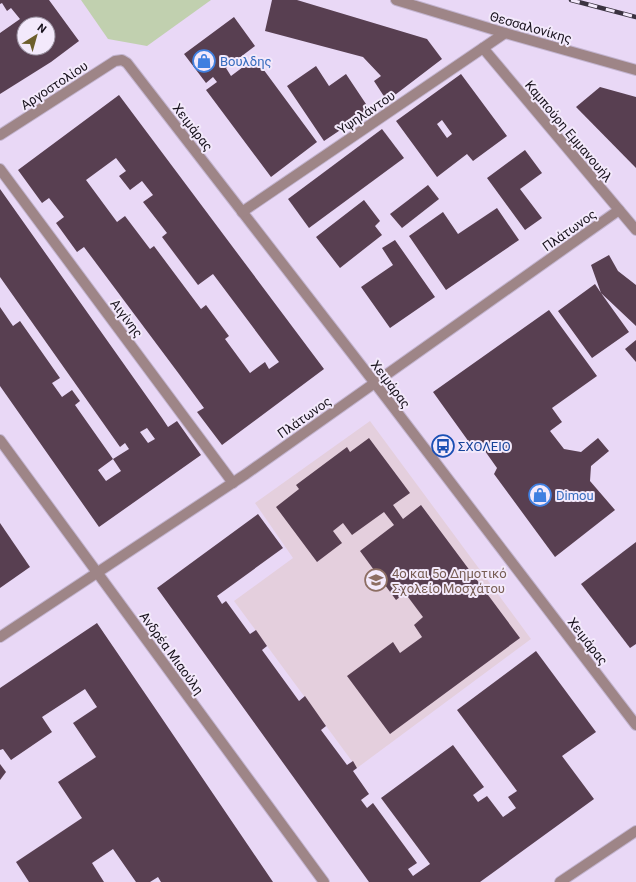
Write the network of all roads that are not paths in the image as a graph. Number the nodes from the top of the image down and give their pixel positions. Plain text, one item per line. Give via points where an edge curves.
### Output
1 (396, 0) edge
2 (505, 33) junction
3 (483, 48) junction
4 (124, 60) joint
5 (636, 70) edge
6 (0, 135) edge
7 (0, 169) edge
8 (619, 210) junction
9 (242, 212) junction
10 (636, 230) edge
11 (374, 382) junction
12 (0, 440) edge
13 (232, 483) junction
14 (98, 573) junction
15 (0, 637) edge
16 (636, 725) edge
17 (636, 831) edge
18 (324, 882) edge
19 (560, 882) edge

1 - 2 street, Θεσσαλονίκης
2 - 3 street, Υψηλάντου
2 - 5 street, Θεσσαλονίκης
3 - 8 street, Καμπούρη Εμμανουήλ
3 - 9 street, Υψηλάντου
4 - 6 street, Αργοστολίου via 115,61
4 - 9 street, Χειμάρας
7 - 13 street, Αιγίνης
8 - 10 street, Καμπούρη Εμμανουήλ
8 - 11 street, Πλάτωνος
9 - 11 street, Χειμάρας
11 - 13 street, Πλάτωνος
11 - 16 street, Χειμάρας
12 - 14 street, Ανδρέα Μιαούλη
13 - 14 street, Πλάτωνος
14 - 15 street, Πλάτωνος
14 - 18 street, Ανδρέα Μιαούλη
17 - 19 street

